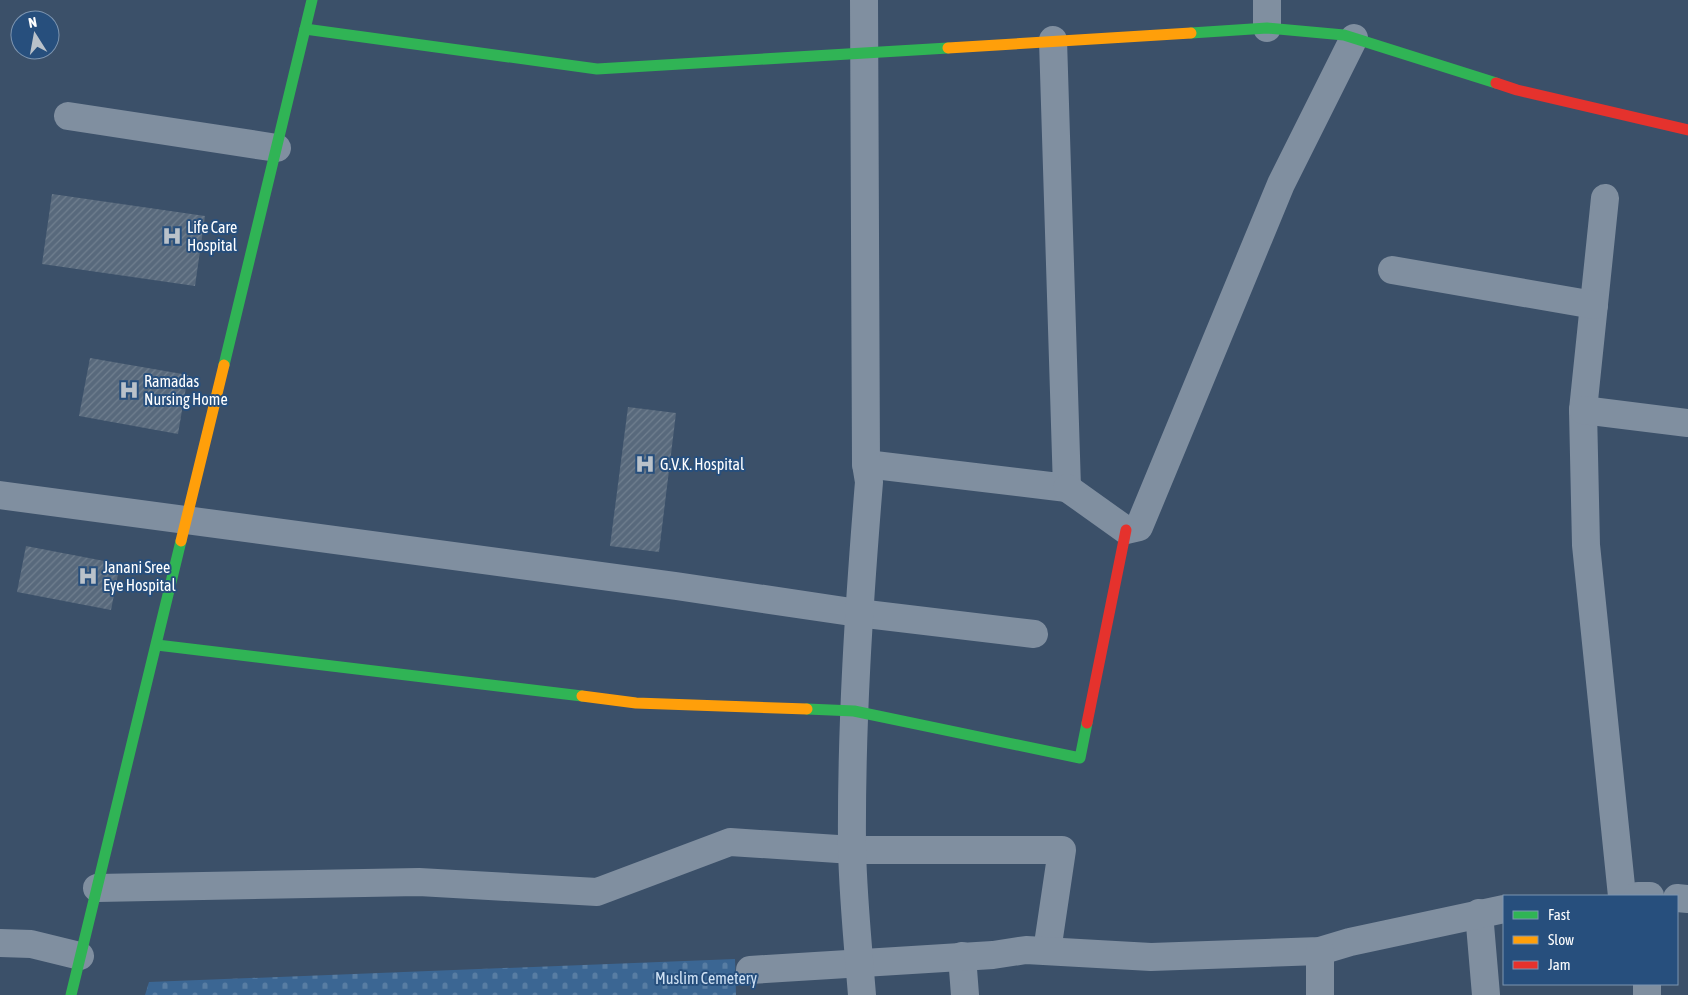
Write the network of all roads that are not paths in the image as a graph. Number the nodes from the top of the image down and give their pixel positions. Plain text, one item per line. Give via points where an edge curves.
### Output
1 (312, 0) edge
2 (864, 0) edge
3 (1267, 0) edge
4 (1267, 28) junction
5 (305, 30) junction
6 (1354, 38) junction
7 (1053, 40) junction
8 (865, 52) junction
9 (68, 116) dead end
10 (1688, 130) edge
11 (277, 148) junction
12 (1605, 198) dead end
13 (1392, 270) dead end
14 (1594, 305) junction
15 (1583, 410) junction
16 (1688, 422) edge
17 (866, 464) junction
18 (1068, 488) junction
19 (0, 496) edge
20 (187, 519) junction
21 (1126, 530) junction
22 (858, 613) junction
23 (1034, 634) dead end
24 (157, 645) junction
25 (854, 711) junction
26 (852, 850) junction
27 (97, 888) junction
28 (1622, 895) edge
29 (1492, 911) edge
30 (0, 943) edge
31 (1047, 951) junction
32 (1320, 951) junction
33 (80, 956) junction
34 (962, 956) junction
35 (860, 963) junction
36 (750, 970) dead end
37 (72, 995) edge
38 (862, 995) edge
39 (965, 995) edge
40 (1320, 995) edge
41 (1486, 995) edge

1 - 5 street
2 - 8 street
3 - 4 street
4 - 6 street
4 - 7 street
5 - 8 street via 597,69
5 - 11 street
6 - 10 street via 1517,90
6 - 21 street via 1281,184 1139,527
7 - 8 street
7 - 18 street
8 - 17 street
9 - 11 street
11 - 20 street
12 - 14 street
13 - 14 street
14 - 15 street
15 - 16 street
15 - 28 street via 1586,545
17 - 18 street
17 - 22 street via 869,482
18 - 21 street
19 - 20 street
20 - 22 street
20 - 24 street
21 - 25 street via 1080,758
22 - 23 street
22 - 25 street
24 - 25 street via 636,703
24 - 27 street
25 - 26 street
26 - 27 street via 730,842 597,892 419,882
26 - 31 street via 1062,850
26 - 35 street
27 - 33 street
29 - 32 street
29 - 41 street
30 - 33 street via 31,944
31 - 32 street via 1151,957
31 - 34 street
32 - 40 street
33 - 37 street
34 - 35 street
34 - 39 street
35 - 36 street
35 - 38 street

